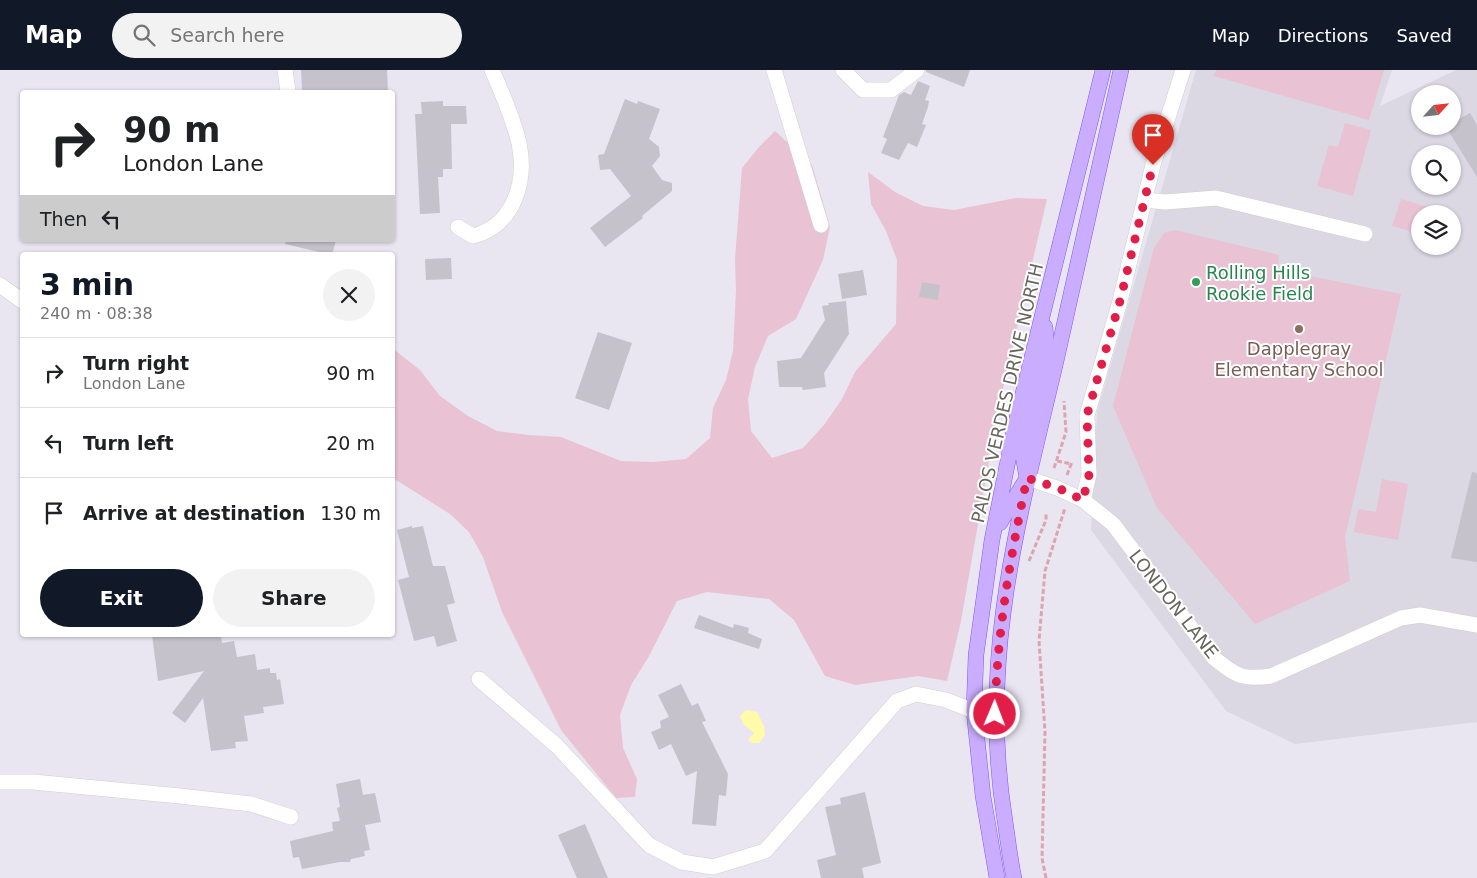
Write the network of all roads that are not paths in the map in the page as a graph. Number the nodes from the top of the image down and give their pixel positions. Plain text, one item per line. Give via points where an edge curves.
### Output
1 (285, 70) edge
2 (492, 70) edge
3 (774, 70) edge
4 (843, 70) edge
5 (917, 70) edge
6 (1103, 70) edge
7 (1121, 70) edge
8 (1183, 70) edge
9 (288, 90) edge
10 (1145, 200) junction
11 (821, 225) dead end
12 (458, 227) dead end
13 (1365, 234) dead end
14 (0, 285) edge
15 (20, 300) edge
16 (1044, 316) junction
17 (1027, 478) junction
18 (1076, 497) junction
19 (992, 540) junction
20 (1477, 625) edge
21 (479, 679) dead end
22 (974, 711) junction
23 (995, 714) junction
24 (0, 782) edge
25 (291, 817) dead end
26 (997, 878) edge
27 (1014, 878) edge

1 - 9 street
2 - 12 street via 519,144 521,178 514,205 497,225 472,236
3 - 11 street
4 - 5 street via 863,90 891,90
6 - 16 main road, PALOS VERDES DRIVE NORTH
7 - 17 main road
8 - 10 street
10 - 13 street via 1165,202 1216,198
10 - 18 street via 1087,415 1089,475
14 - 15 street
16 - 17 main road via 1047,349 1022,450
16 - 19 main road, PALOS VERDES DRIVE NORTH via 1015,426
17 - 18 street, LONDON LANE
17 - 19 main road
17 - 23 main road via 1000,623
18 - 20 street, LONDON LANE via 1112,524 1214,658 1234,675 1249,679 1271,676 1402,618 1420,615
19 - 22 main road, PALOS VERDES DRIVE NORTH via 974,675
21 - 22 street via 557,746 649,846 682,862 713,867 765,852 897,700 916,694 946,700
22 - 23 street
22 - 26 main road, PALOS VERDES DRIVE NORTH via 983,796
23 - 27 main road via 1000,790
24 - 25 street via 33,782 251,804

